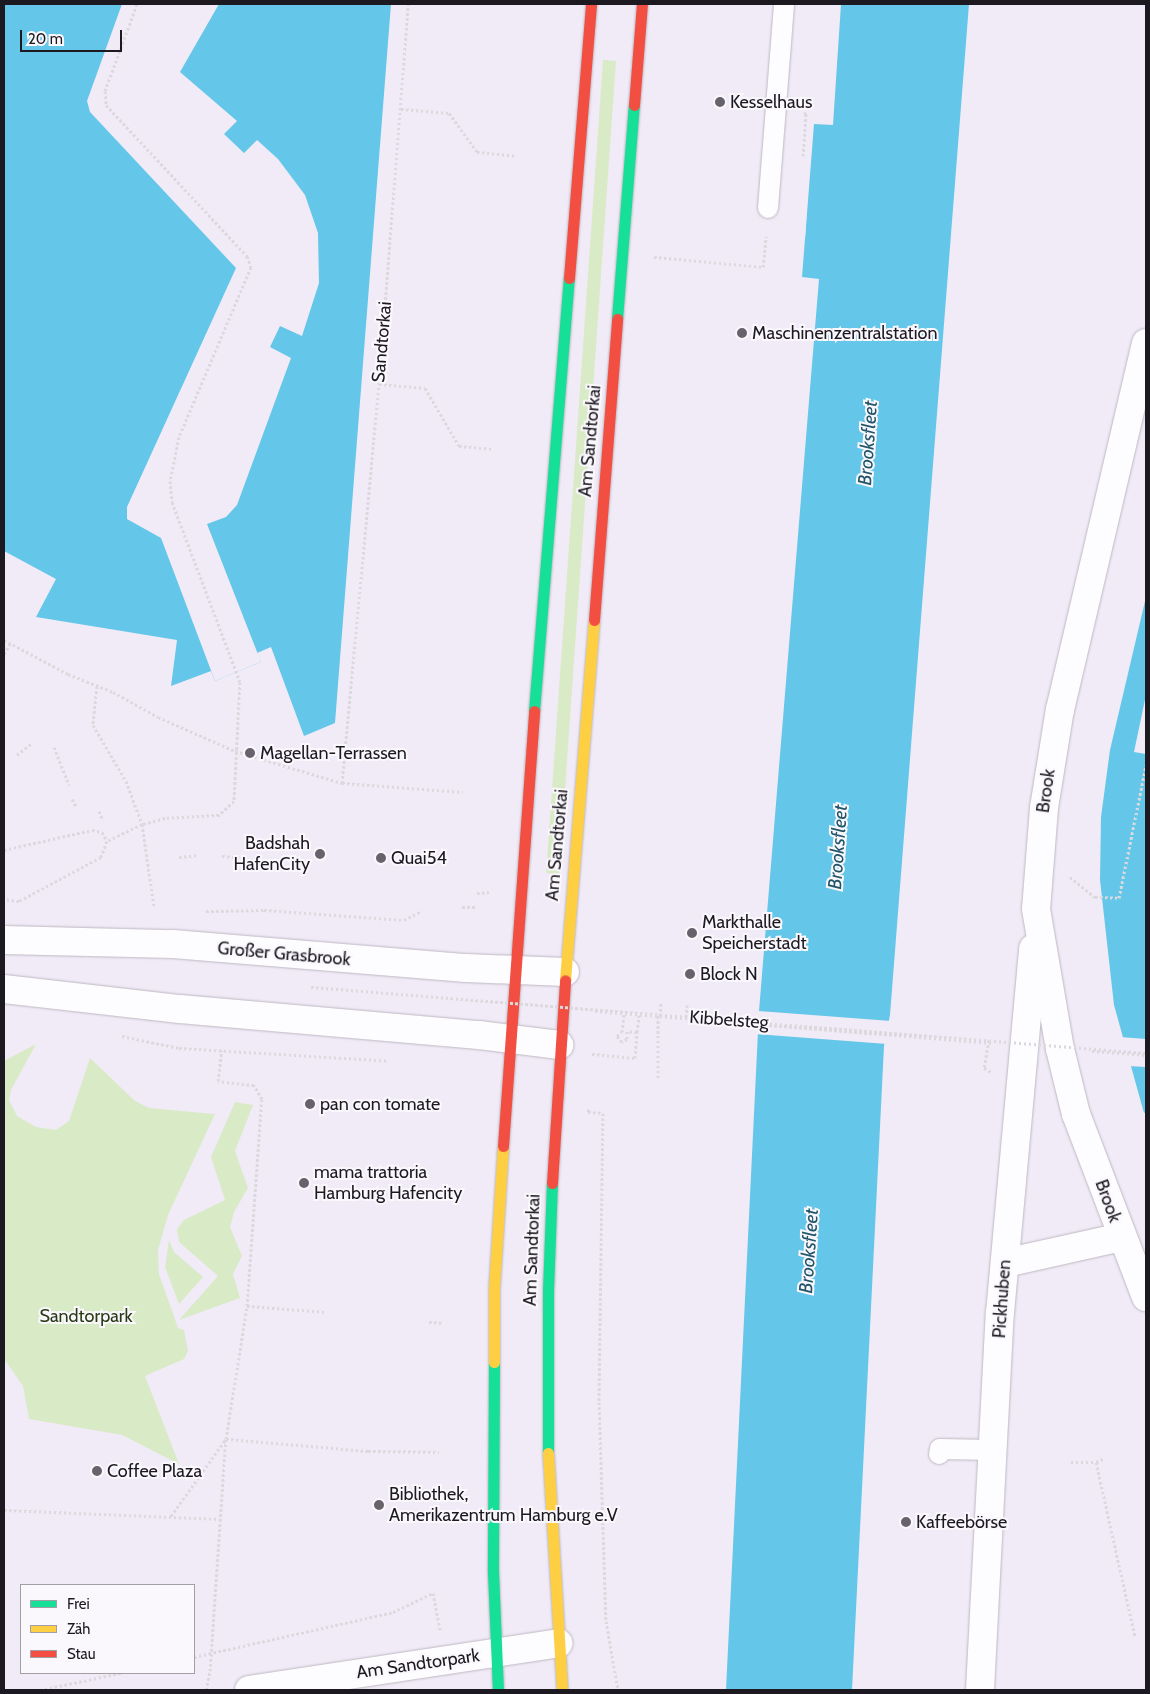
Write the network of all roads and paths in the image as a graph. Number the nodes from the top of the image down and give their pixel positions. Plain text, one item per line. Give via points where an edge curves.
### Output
1 (137, 4) edge
2 (408, 4) edge
3 (591, 4) edge
4 (642, 4) edge
5 (784, 4) edge
6 (401, 110) junction
7 (806, 123) dead end
8 (517, 156) dead end
9 (803, 156) dead end
10 (768, 208) joint
11 (644, 256) dead end
12 (1146, 343) edge
13 (379, 384) junction
14 (492, 449) dead end
15 (4, 640) edge
16 (10, 644) junction
17 (4, 654) edge
18 (97, 686) junction
19 (31, 744) dead end
20 (54, 747) dead end
21 (235, 751) junction
22 (17, 755) dead end
23 (1146, 765) edge
24 (342, 783) junction
25 (69, 785) dead end
26 (463, 792) dead end
27 (72, 798) dead end
28 (76, 806) dead end
29 (99, 811) dead end
30 (102, 820) dead end
31 (142, 824) junction
32 (107, 841) junction
33 (4, 850) edge
34 (198, 856) dead end
35 (222, 856) dead end
36 (179, 857) dead end
37 (243, 858) dead end
38 (1095, 897) dead end
39 (4, 899) edge
40 (154, 906) dead end
41 (462, 907) dead end
42 (475, 907) dead end
43 (1036, 909) junction
44 (206, 911) dead end
45 (422, 911) dead end
46 (4, 940) edge
47 (513, 971) junction
48 (565, 972) junction
49 (311, 987) dead end
50 (4, 989) edge
51 (660, 1003) dead end
52 (687, 1005) dead end
53 (595, 1011) dead end
54 (624, 1012) junction
55 (639, 1015) junction
56 (659, 1015) junction
57 (686, 1017) junction
58 (637, 1032) junction
59 (508, 1038) junction
60 (989, 1040) junction
61 (1007, 1044) dead end
62 (559, 1045) junction
63 (222, 1050) dead end
64 (1082, 1050) dead end
65 (592, 1054) dead end
66 (1146, 1054) edge
67 (987, 1061) dead end
68 (658, 1078) dead end
69 (588, 1112) dead end
70 (1121, 1237) junction
71 (1005, 1263) junction
72 (1146, 1297) edge
73 (247, 1306) junction
74 (326, 1312) dead end
75 (429, 1322) dead end
76 (444, 1323) dead end
77 (226, 1439) junction
78 (993, 1450) junction
79 (439, 1452) dead end
80 (939, 1454) dead end
81 (1103, 1459) dead end
82 (1071, 1462) dead end
83 (1096, 1462) junction
84 (4, 1510) edge
85 (171, 1516) junction
86 (220, 1519) junction
87 (433, 1593) dead end
88 (1135, 1637) dead end
89 (558, 1643) junction
90 (211, 1653) junction
91 (497, 1654) junction
92 (195, 1657) edge
93 (116, 1674) edge
94 (40, 1690) edge
95 (206, 1690) edge
96 (249, 1690) edge
97 (498, 1690) edge
98 (562, 1690) edge
99 (618, 1690) edge
100 (980, 1690) edge

1 - 21 path via 105,91 106,105 248,256 251,267 179,437 170,482 172,502 240,682
2 - 6 path, Sandtorkai
3 - 47 main road, Am Sandtorkai
4 - 48 main road, Am Sandtorkai
5 - 10 lane
6 - 8 path via 449,113 477,152
6 - 13 path, Sandtorkai
7 - 9 path
10 - 11 path via 763,267
12 - 43 street, Brook via 1054,742 1044,808
13 - 14 path via 425,388 459,446
13 - 24 path, Sandtorkai
15 - 16 path
16 - 17 path
16 - 18 path
18 - 21 path
18 - 31 path via 93,725 126,781
19 - 22 path
20 - 25 path
21 - 24 path
21 - 31 path via 234,801 219,815 165,818
23 - 38 path via 1119,898
24 - 26 path
27 - 28 path
29 - 30 path
31 - 32 path
31 - 40 path
32 - 33 path via 102,832 92,830
32 - 39 path via 101,857 19,901
34 - 36 path
35 - 37 path
41 - 42 path
43 - 70 street, Brook via 1076,1114
43 - 71 street, Pickhuben
44 - 45 path via 264,910 404,920
46 - 47 street, Großer Grasbrook via 173,944
47 - 48 street, Großer Grasbrook
47 - 59 main road, Am Sandtorkai
48 - 62 main road, Am Sandtorkai
49 - 54 path, Kibbelsteg, bridge
50 - 59 street via 180,1009
51 - 56 path
52 - 57 path
53 - 55 path
54 - 56 path, Kibbelsteg, bridge
54 - 58 path, bridge via 622,1032 617,1036 622,1042 627,1039 627,1031
55 - 56 path
55 - 58 path
56 - 57 path, Kibbelsteg, bridge
56 - 61 path, bridge
56 - 68 path, bridge
57 - 60 path, Kibbelsteg, bridge
58 - 65 path via 635,1058
59 - 62 street
59 - 91 main road, Am Sandtorkai via 494,1288 493,1572
60 - 66 path, Kibbelsteg, bridge
60 - 67 path
62 - 89 main road, Am Sandtorkai via 548,1313 548,1476
63 - 73 path via 218,1081 254,1085 262,1099
64 - 66 path, bridge
69 - 99 path via 603,1113 599,1402 606,1621
70 - 71 street, Brook
70 - 72 street, Brook
71 - 78 street, Pickhuben
73 - 74 path
73 - 77 path
75 - 76 path
77 - 79 path via 368,1451
77 - 85 path
77 - 86 path
78 - 80 lane via 940,1449
78 - 100 street, Pickhuben
81 - 83 path
82 - 83 path
83 - 88 path
84 - 85 path
85 - 86 path
86 - 90 path
87 - 90 path via 393,1612
89 - 91 street, Am Sandtorpark
89 - 98 main road, Am Sandtorkai
90 - 92 path
90 - 95 path
91 - 96 street, Am Sandtorpark via 446,1658
91 - 97 main road, Am Sandtorkai
93 - 94 path

